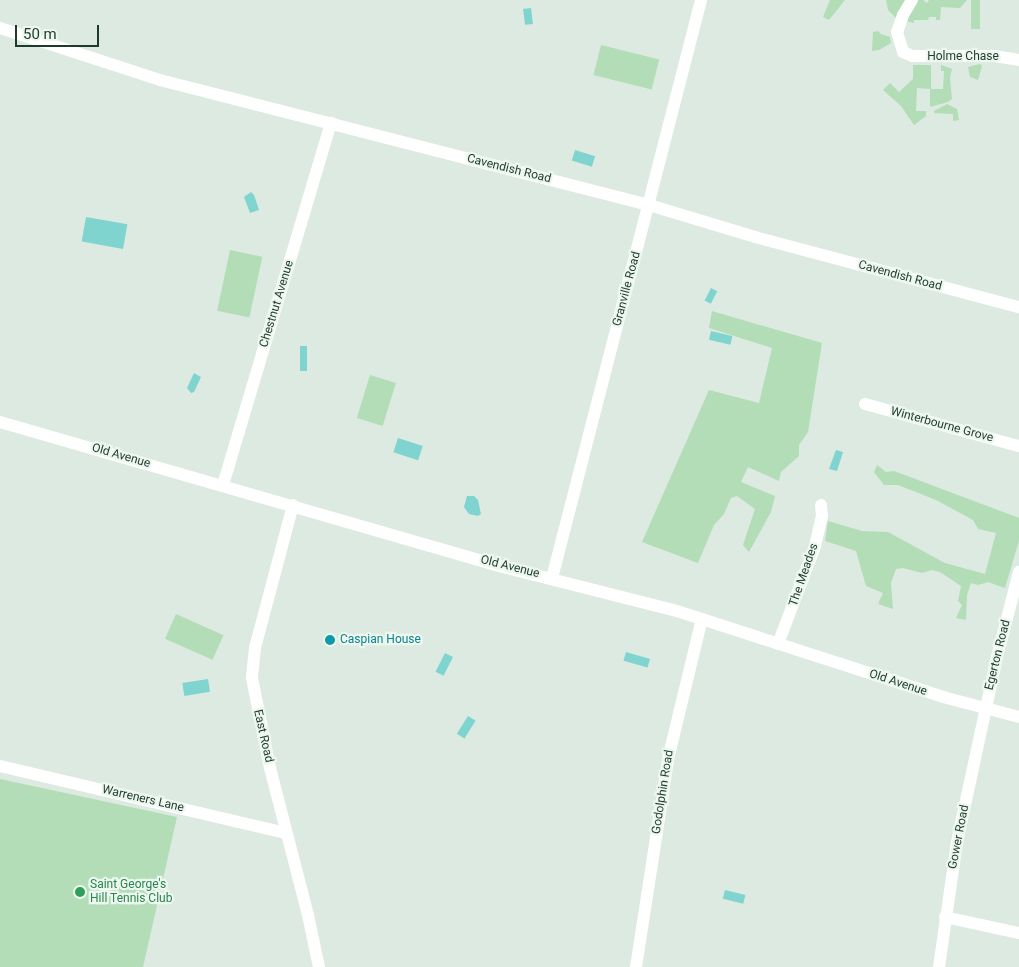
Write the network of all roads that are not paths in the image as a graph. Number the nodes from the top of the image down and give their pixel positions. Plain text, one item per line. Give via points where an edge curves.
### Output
1 (701, 0) edge
2 (912, 0) edge
3 (0, 28) edge
4 (1019, 60) edge
5 (331, 123) junction
6 (649, 205) junction
7 (1019, 307) edge
8 (865, 404) dead end
9 (0, 422) edge
10 (1019, 446) edge
11 (223, 485) junction
12 (293, 505) junction
13 (821, 505) dead end
14 (1019, 574) edge
15 (552, 578) junction
16 (702, 619) junction
17 (778, 644) junction
18 (985, 709) junction
19 (1019, 718) edge
20 (0, 766) edge
21 (286, 833) junction
22 (945, 917) junction
23 (1019, 933) edge
24 (319, 967) edge
25 (636, 967) edge
26 (938, 967) edge

1 - 6 street, Granville Road
2 - 4 street, Holme Chase via 897,32 903,52 912,56 994,56
3 - 5 street, Cavendish Road via 160,80
5 - 6 street, Cavendish Road
5 - 11 street, Chestnut Avenue
6 - 7 street, Cavendish Road
6 - 15 street, Granville Road
8 - 10 street, Winterbourne Grove
9 - 11 street, Old Avenue
11 - 12 street, Old Avenue
12 - 15 street, Old Avenue
12 - 21 street, East Road via 255,648 252,678
13 - 17 street, The Meades via 822,516 814,546
14 - 18 street, Egerton Road
15 - 16 street, Old Avenue
16 - 17 street, Old Avenue
16 - 25 street, Godolphin Road via 669,755
17 - 18 street, Old Avenue
18 - 19 street, Old Avenue
18 - 22 street, Gower Road
20 - 21 street, Warreners Lane
21 - 24 street, East Road
22 - 23 street
22 - 26 street, Gower Road

